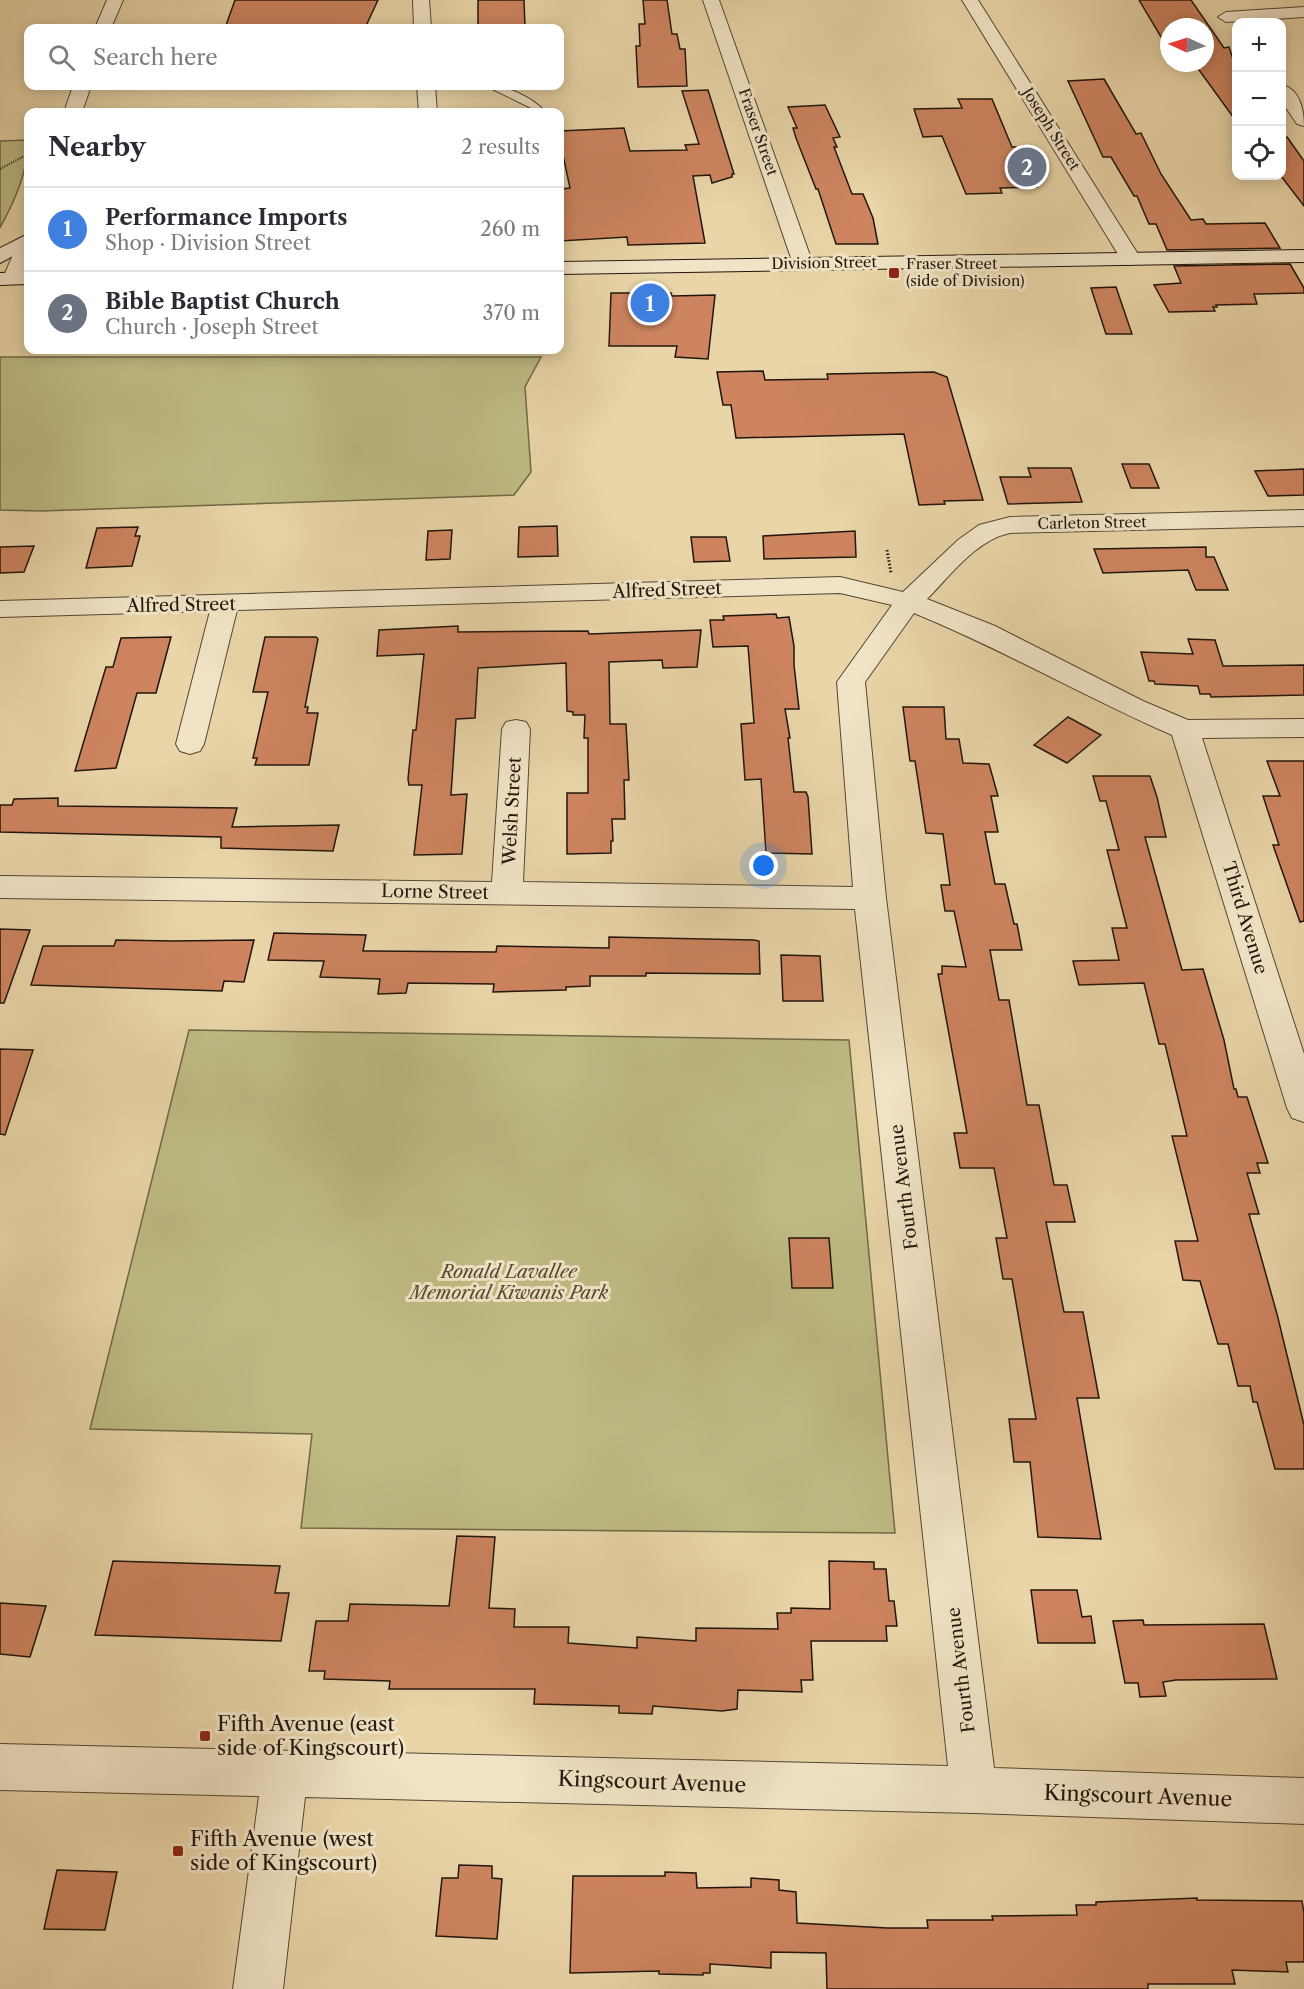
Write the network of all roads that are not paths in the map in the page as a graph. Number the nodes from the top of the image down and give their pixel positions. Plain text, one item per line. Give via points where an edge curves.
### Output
1 (115, 0) edge
2 (422, 0) edge
3 (711, 0) edge
4 (970, 0) edge
5 (1213, 0) edge
6 (1304, 12) edge
7 (1226, 17) junction
8 (105, 24) edge
9 (423, 24) edge
10 (1232, 25) edge
11 (81, 90) edge
12 (426, 90) edge
13 (499, 90) edge
14 (1286, 97) edge
15 (74, 108) edge
16 (428, 108) edge
17 (537, 108) edge
18 (1304, 120) edge
19 (24, 244) edge
20 (24, 252) edge
21 (1304, 256) edge
22 (0, 257) edge
23 (1131, 259) junction
24 (803, 264) junction
25 (564, 268) edge
26 (14, 278) edge
27 (1304, 518) edge
28 (900, 587) junction
29 (225, 604) junction
30 (0, 609) edge
31 (1304, 728) edge
32 (516, 729) dead end
33 (1185, 729) junction
34 (190, 744) dead end
35 (0, 887) edge
36 (507, 893) junction
37 (870, 898) junction
38 (1304, 1108) edge
39 (0, 1767) edge
40 (285, 1772) junction
41 (974, 1790) junction
42 (1304, 1801) edge
43 (258, 1989) edge

1 - 8 street
2 - 9 street
3 - 24 street, Fraser Street
4 - 23 street, Joseph Street
5 - 7 street
6 - 7 street
7 - 10 street
11 - 15 street
12 - 16 street
13 - 17 lane
14 - 18 street
19 - 22 street
20 - 26 street
21 - 23 street, Division Street
23 - 24 street, Division Street
24 - 25 street, Division Street
27 - 28 street, Carleton Street via 1010,525 988,530
28 - 29 street, Alfred Street via 840,585
28 - 33 street, Alfred Street via 1133,707
28 - 37 street, Fourth Avenue via 851,682
29 - 30 street, Alfred Street
29 - 34 street
31 - 33 street, Alfred Street
32 - 36 street, Welsh Street
33 - 38 street, Third Avenue
35 - 36 street, Lorne Street
36 - 37 street, Lorne Street
37 - 41 street, Fourth Avenue
39 - 40 street, Kingscourt Avenue
40 - 41 street, Kingscourt Avenue
40 - 43 street
41 - 42 street, Kingscourt Avenue

